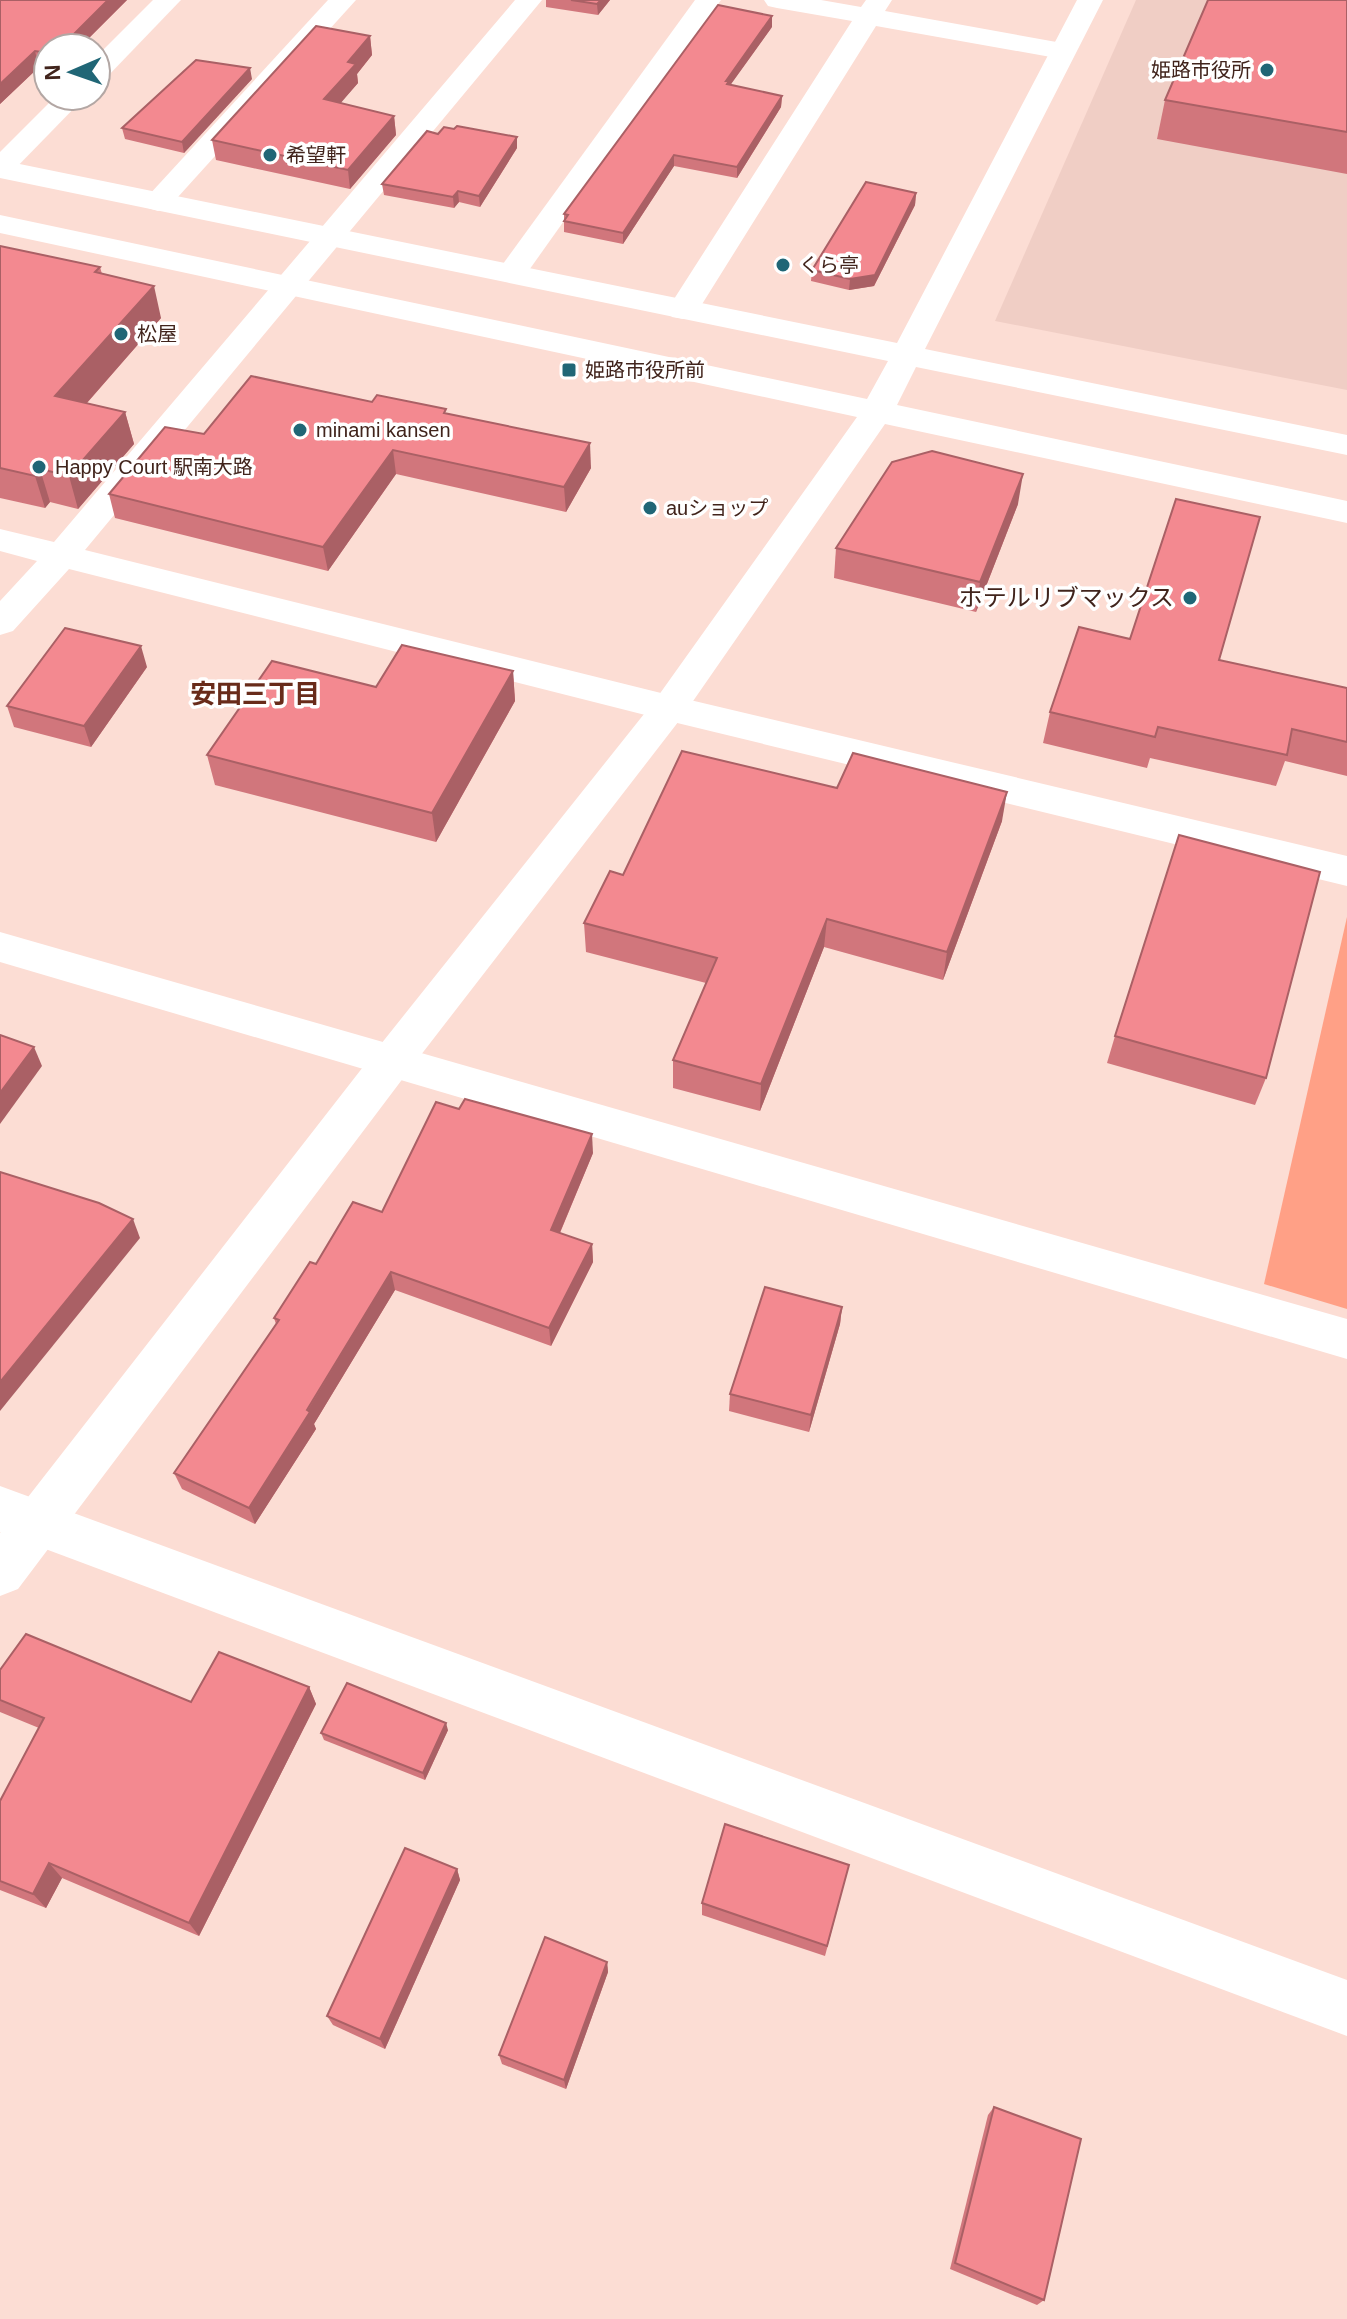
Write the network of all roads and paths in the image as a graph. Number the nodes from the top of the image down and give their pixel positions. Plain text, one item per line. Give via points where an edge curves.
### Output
1 (168, 0) edge
2 (343, 0) edge
3 (529, 0) edge
4 (708, 0) edge
5 (777, 0) edge
6 (1090, 0) edge
7 (874, 8) edge
8 (1062, 51) junction
9 (112, 56) edge
10 (56, 112) edge
11 (0, 168) edge
12 (158, 202) junction
13 (0, 224) edge
14 (330, 237) junction
15 (511, 274) junction
16 (288, 285) junction
17 (683, 310) junction
18 (908, 354) junction
19 (877, 412) junction
20 (1347, 445) edge
21 (1347, 512) edge
22 (0, 540) edge
23 (62, 555) junction
24 (0, 623) edge
25 (669, 708) junction
26 (1347, 871) edge
27 (0, 947) edge
28 (392, 1061) junction
29 (1347, 1339) edge
30 (18, 1516) edge
31 (0, 1572) edge
32 (1347, 2008) edge

1 - 9 street
2 - 12 street
3 - 14 street
4 - 15 street
5 - 7 street
6 - 8 street
7 - 8 street
7 - 17 street
8 - 18 street
10 - 11 street
11 - 12 street
12 - 14 street
13 - 16 street
14 - 15 street
14 - 16 street
15 - 17 street
16 - 19 street
16 - 23 street
17 - 18 street
18 - 19 street
18 - 20 street
19 - 21 street
19 - 25 street
22 - 23 street
23 - 24 street
23 - 25 street
25 - 26 street
25 - 28 street
27 - 28 street
28 - 29 street
28 - 30 street
30 - 31 street
30 - 32 street

